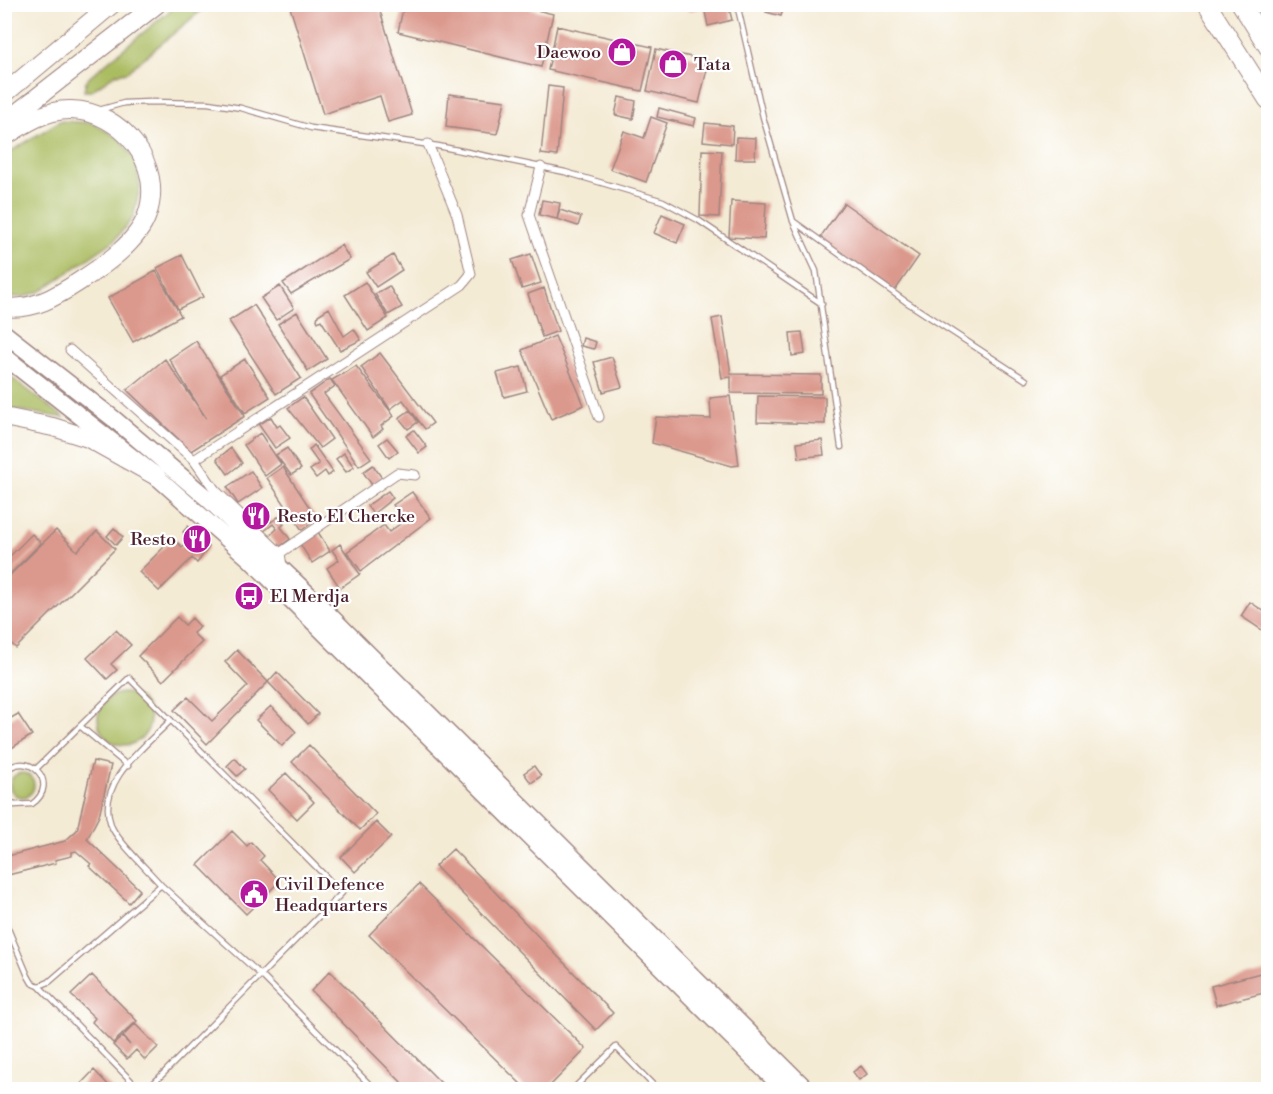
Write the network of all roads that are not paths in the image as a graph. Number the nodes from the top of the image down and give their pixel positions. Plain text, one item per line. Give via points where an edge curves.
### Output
1 (112, 4) edge
2 (158, 4) edge
3 (737, 4) edge
4 (1207, 4) edge
5 (1241, 4) edge
6 (1269, 47) edge
7 (4, 94) edge
8 (1269, 100) edge
9 (91, 112) junction
10 (4, 123) edge
11 (4, 137) edge
12 (428, 144) junction
13 (541, 167) junction
14 (793, 221) junction
15 (822, 304) junction
16 (4, 307) edge
17 (4, 333) edge
18 (70, 351) dead end
19 (4, 356) edge
20 (1026, 381) dead end
21 (4, 417) edge
22 (598, 417) dead end
23 (841, 447) dead end
24 (194, 460) junction
25 (415, 475) dead end
26 (156, 476) junction
27 (281, 561) junction
28 (171, 720) junction
29 (80, 726) junction
30 (128, 766) junction
31 (36, 769) junction
32 (4, 773) edge
33 (7, 800) edge
34 (4, 807) edge
35 (161, 885) junction
36 (4, 919) edge
37 (261, 975) junction
38 (39, 986) junction
39 (140, 1089) edge
40 (147, 1089) edge
41 (375, 1089) edge
42 (572, 1089) edge
43 (658, 1089) edge
44 (785, 1089) edge
45 (807, 1089) edge

1 - 7 highway
2 - 10 highway
3 - 14 lane via 763,117
4 - 8 highway
5 - 6 highway
9 - 11 highway via 53,112
9 - 12 lane via 124,103 208,104 241,108 311,128
9 - 16 highway via 119,126 141,153 150,182 147,216 104,265 72,286 43,303
12 - 13 lane
12 - 24 street via 457,215 471,274 462,285
13 - 15 lane via 663,201 698,220
13 - 22 street via 529,215
14 - 15 lane via 816,271
14 - 20 lane
15 - 23 lane
17 - 27 highway via 177,470
18 - 24 street
19 - 26 highway
21 - 26 highway via 88,438
24 - 27 street via 215,490
25 - 27 street via 397,473
26 - 44 highway via 267,575
27 - 45 highway
28 - 29 lane via 129,678
28 - 30 lane
28 - 37 lane via 342,893
29 - 30 lane
29 - 31 lane
30 - 35 lane via 110,788 107,806 111,827
31 - 32 lane via 18,764
31 - 33 lane via 42,779 40,796 26,806
33 - 34 lane
35 - 37 lane
35 - 38 lane via 49,982
36 - 38 lane via 28,976
37 - 40 lane
37 - 41 lane
38 - 39 lane
42 - 43 lane via 616,1047

